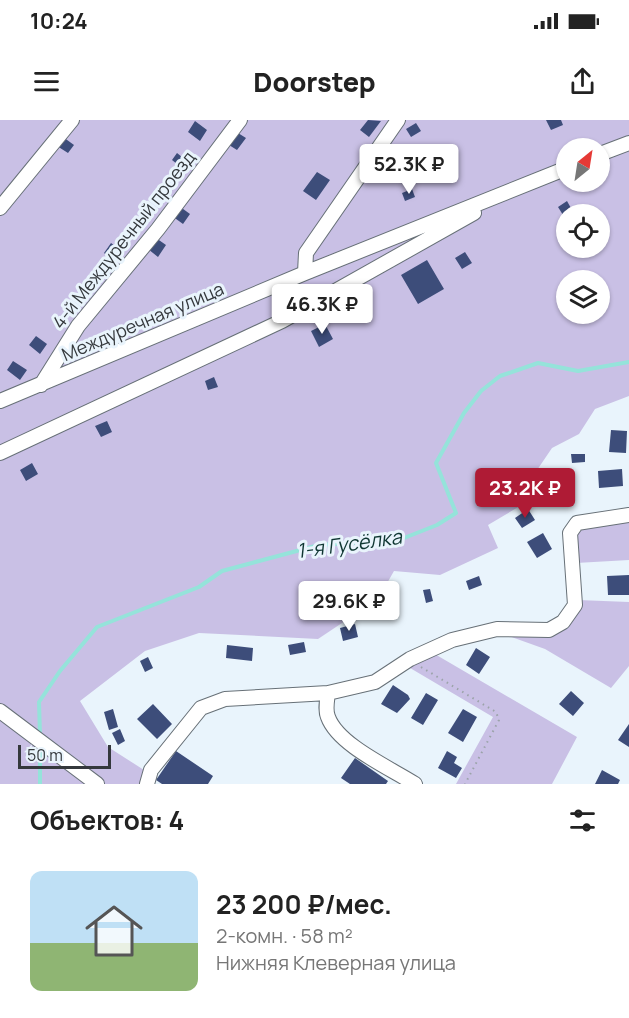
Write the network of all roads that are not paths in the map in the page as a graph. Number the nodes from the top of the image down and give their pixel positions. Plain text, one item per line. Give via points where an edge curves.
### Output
1 (72, 120) edge
2 (240, 120) edge
3 (398, 120) edge
4 (629, 143) edge
5 (610, 150) edge
6 (556, 172) edge
7 (521, 186) junction
8 (0, 208) edge
9 (305, 273) junction
10 (41, 385) junction
11 (0, 401) edge
12 (0, 453) edge
13 (629, 515) edge
14 (328, 693) junction
15 (0, 711) edge
16 (97, 784) edge
17 (147, 784) edge
18 (415, 784) edge

1 - 8 street
2 - 10 street, 4-й Междуречный проезд via 78,326
3 - 9 street via 306,253
4 - 5 street
6 - 7 street, Междуречная улица
7 - 9 street, Междуречная улица
7 - 12 street via 282,321
9 - 10 street, Междуречная улица
10 - 11 street, Междуречная улица
13 - 14 street via 577,523 570,533 575,605 563,622 549,630 497,629 452,640 410,659 375,682
14 - 17 street via 212,702 201,708 152,770
14 - 18 street via 327,714 343,739
15 - 16 street

